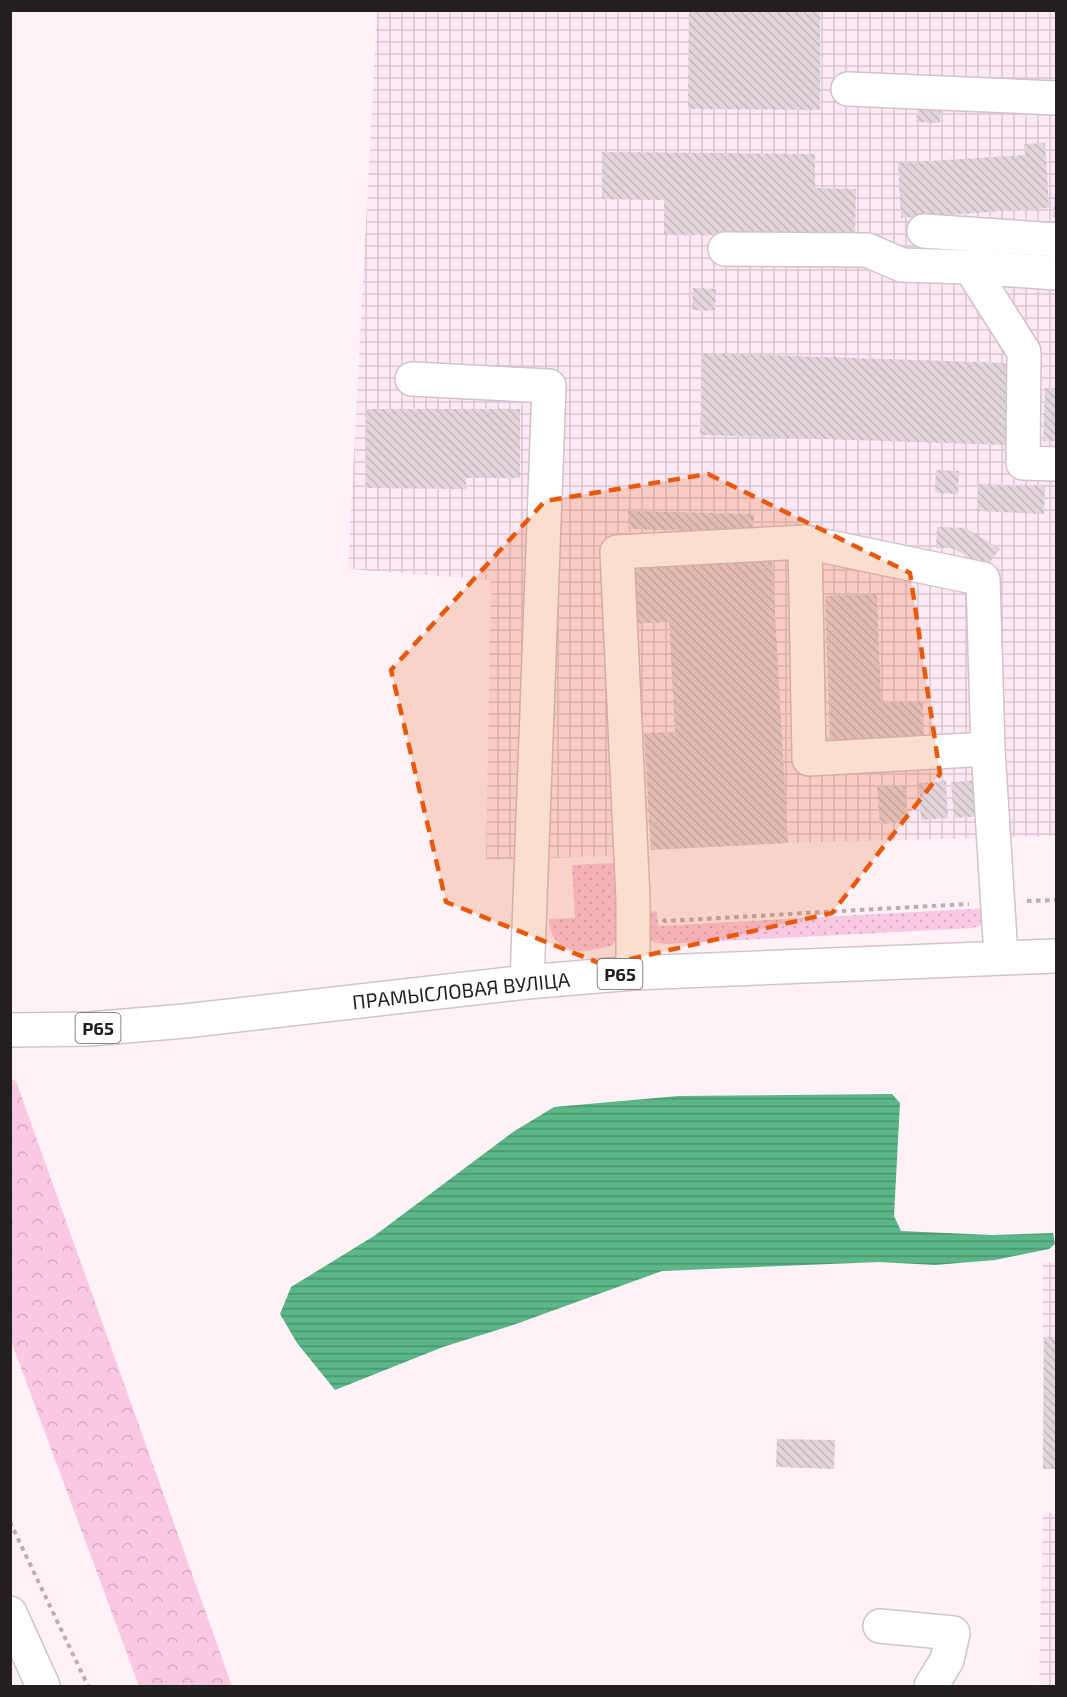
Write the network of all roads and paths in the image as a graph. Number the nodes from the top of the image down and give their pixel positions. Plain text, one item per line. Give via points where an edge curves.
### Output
1 (848, 89) dead end
2 (1056, 98) edge
3 (924, 231) dead end
4 (1056, 240) edge
5 (725, 249) dead end
6 (970, 267) junction
7 (1056, 273) edge
8 (412, 379) dead end
9 (1056, 464) edge
10 (805, 542) junction
11 (988, 749) junction
12 (1056, 900) edge
13 (998, 902) junction
14 (660, 914) dead end
15 (1001, 956) junction
16 (1056, 956) edge
17 (633, 973) junction
18 (526, 982) junction
19 (10, 1030) edge
20 (10, 1522) edge
21 (10, 1613) edge
22 (880, 1626) dead end
23 (43, 1686) edge
24 (88, 1686) edge
25 (931, 1686) edge

1 - 2 main road
3 - 4 main road
5 - 6 main road via 867,250 902,266
6 - 7 main road
6 - 9 main road via 1024,352 1023,463
8 - 18 main road via 549,386
10 - 11 main road via 983,579
10 - 11 main road via 809,759
10 - 17 main road via 617,552
11 - 13 main road
12 - 13 path
13 - 14 path via 665,921
13 - 15 main road
15 - 16 main road, ПРАМЫСЛОВАЯ ВУЛІЦА / Р65
15 - 17 main road, ПРАМЫСЛОВАЯ ВУЛІЦА / Р65
17 - 18 main road, ПРАМЫСЛОВАЯ ВУЛІЦА / Р65
18 - 19 main road, ПРАМЫСЛОВАЯ ВУЛІЦА / Р65 via 185,1021 89,1029
20 - 24 path
21 - 23 main road
22 - 25 main road via 953,1633 947,1660

